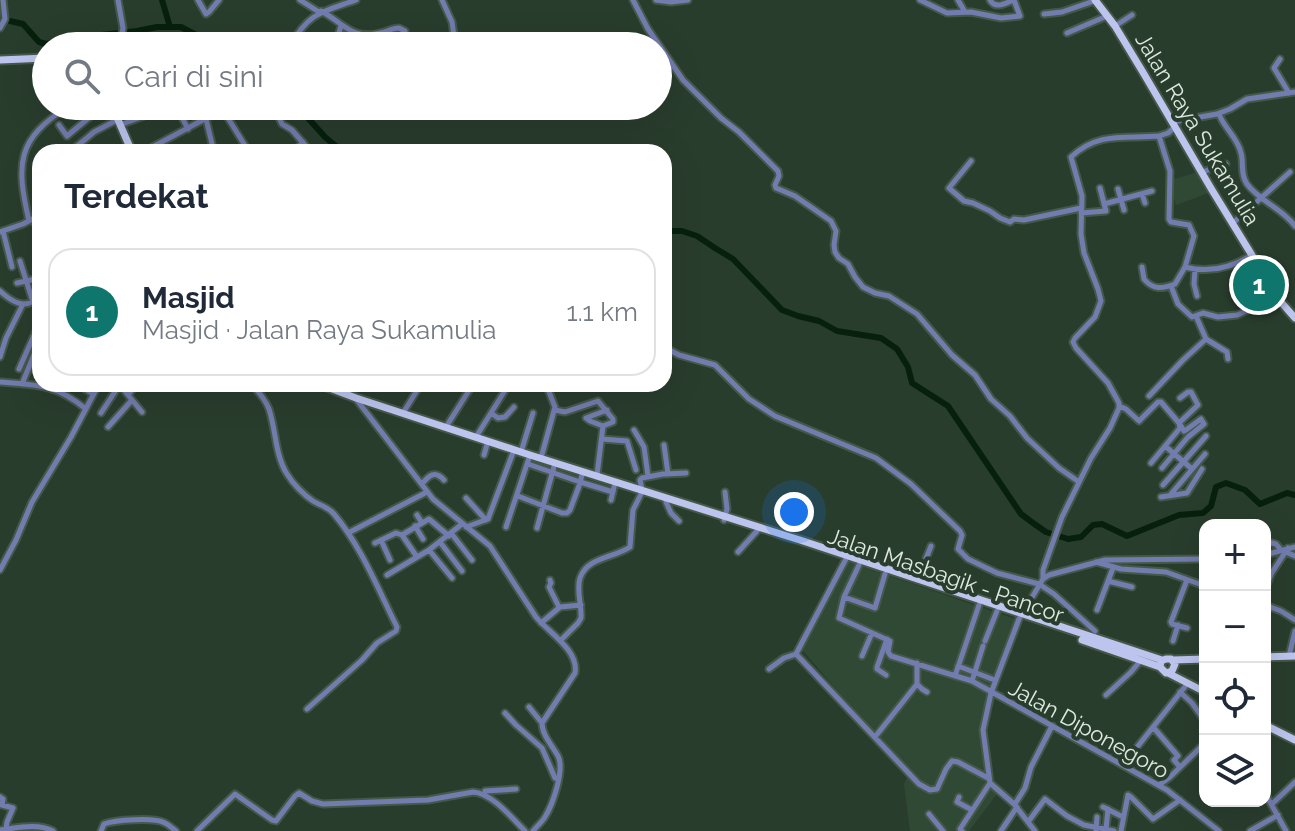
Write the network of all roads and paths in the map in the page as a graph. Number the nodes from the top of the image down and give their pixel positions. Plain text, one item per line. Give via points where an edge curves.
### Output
1 (3, 0) edge
2 (118, 0) edge
3 (198, 0) edge
4 (219, 0) edge
5 (300, 0) edge
6 (356, 0) edge
7 (442, 0) edge
8 (633, 0) edge
9 (656, 0) edge
10 (688, 0) edge
11 (920, 0) edge
12 (958, 0) edge
13 (990, 0) edge
14 (1014, 0) edge
15 (1096, 0) edge
16 (320, 12) junction
17 (965, 12) junction
18 (1044, 14) dead end
19 (1132, 15) dead end
20 (1107, 16) junction
21 (341, 26) junction
22 (1115, 26) junction
23 (0, 28) edge
24 (122, 32) edge
25 (299, 32) edge
26 (339, 32) edge
27 (350, 32) edge
28 (384, 32) edge
29 (405, 32) edge
30 (453, 32) edge
31 (650, 32) edge
32 (1067, 33) dead end
33 (32, 59) edge
34 (1280, 59) dead end
35 (0, 60) edge
36 (672, 64) edge
37 (1292, 93) edge
38 (1219, 114) junction
39 (49, 120) edge
40 (86, 120) edge
41 (117, 120) edge
42 (128, 120) edge
43 (183, 120) edge
44 (204, 120) edge
45 (208, 120) edge
46 (232, 120) edge
47 (280, 120) edge
48 (118, 123) junction
49 (1174, 124) junction
50 (59, 125) dead end
51 (188, 129) junction
52 (1159, 136) junction
53 (302, 143) edge
54 (80, 144) edge
55 (128, 144) edge
56 (159, 144) edge
57 (213, 144) edge
58 (245, 144) edge
59 (971, 161) dead end
60 (1226, 164) dead end
61 (1202, 172) junction
62 (1290, 172) dead end
63 (1100, 188) dead end
64 (1118, 189) dead end
65 (1152, 191) dead end
66 (1142, 194) junction
67 (1263, 198) junction
68 (1121, 199) junction
69 (1145, 203) dead end
70 (1104, 204) junction
71 (1124, 210) dead end
72 (1081, 211) junction
73 (31, 220) joint
74 (1233, 223) junction
75 (1295, 226) edge
76 (2, 232) edge
77 (1252, 255) junction
78 (20, 261) dead end
79 (12, 267) dead end
80 (1142, 267) dead end
81 (1185, 267) junction
82 (1195, 270) junction
83 (32, 280) edge
84 (26, 281) junction
85 (17, 283) dead end
86 (1171, 286) junction
87 (0, 291) edge
88 (1197, 296) dead end
89 (1278, 297) junction
90 (32, 299) edge
91 (32, 302) edge
92 (23, 304) junction
93 (1196, 316) junction
94 (1295, 318) edge
95 (1206, 339) junction
96 (32, 340) edge
97 (672, 351) edge
98 (0, 357) edge
99 (1228, 359) dead end
100 (32, 360) edge
101 (19, 369) dead end
102 (0, 382) edge
103 (22, 384) junction
104 (32, 384) edge
105 (61, 392) edge
106 (94, 392) edge
107 (115, 392) edge
108 (126, 392) edge
109 (133, 392) edge
110 (258, 392) edge
111 (340, 392) edge
112 (416, 392) edge
113 (468, 392) edge
114 (504, 392) edge
115 (549, 392) edge
116 (1149, 396) dead end
117 (130, 398) junction
118 (356, 398) junction
119 (1180, 398) dead end
120 (1119, 406) junction
121 (514, 407) dead end
122 (86, 409) junction
123 (555, 410) junction
124 (607, 410) junction
125 (142, 412) dead end
126 (101, 413) dead end
127 (403, 413) junction
128 (491, 413) junction
129 (533, 413) dead end
130 (1180, 424) junction
131 (603, 426) junction
132 (108, 427) dead end
133 (446, 427) junction
134 (634, 430) dead end
135 (1206, 436) dead end
136 (476, 437) junction
137 (602, 439) junction
138 (488, 441) junction
139 (664, 445) dead end
140 (1165, 446) junction
141 (517, 450) junction
142 (1174, 453) junction
143 (1205, 454) dead end
144 (484, 455) dead end
145 (530, 455) junction
146 (541, 458) junction
147 (1183, 461) junction
148 (555, 463) junction
149 (1151, 463) dead end
150 (528, 464) junction
151 (1162, 468) dead end
152 (1192, 469) junction
153 (1202, 469) dead end
154 (636, 470) dead end
155 (553, 472) junction
156 (583, 472) junction
157 (686, 473) dead end
158 (668, 474) junction
159 (597, 476) junction
160 (648, 476) junction
161 (444, 480) dead end
162 (580, 482) junction
163 (1079, 482) junction
164 (615, 483) junction
165 (422, 484) junction
166 (1163, 485) dead end
167 (427, 492) junction
168 (613, 492) junction
169 (641, 492) junction
170 (725, 492) dead end
171 (1170, 494) junction
172 (518, 496) junction
173 (1161, 497) dead end
174 (466, 498) dead end
175 (611, 500) dead end
176 (666, 502) junction
177 (543, 506) junction
178 (417, 515) dead end
179 (724, 518) junction
180 (484, 521) junction
181 (679, 521) dead end
182 (418, 525) junction
183 (464, 525) junction
184 (506, 527) dead end
185 (537, 528) dead end
186 (757, 531) junction
187 (348, 533) junction
188 (450, 534) junction
189 (476, 534) junction
190 (402, 535) junction
191 (779, 536) junction
192 (423, 539) dead end
193 (440, 542) junction
194 (931, 546) dead end
195 (1287, 549) edge
196 (429, 550) junction
197 (738, 552) dead end
198 (1295, 556) edge
199 (417, 557) junction
200 (846, 558) junction
201 (1199, 559) edge
202 (390, 560) dead end
203 (472, 560) dead end
204 (1095, 562) junction
205 (859, 565) junction
206 (1113, 568) junction
207 (0, 570) edge
208 (462, 571) dead end
209 (885, 574) junction
210 (1271, 574) edge
211 (387, 575) dead end
212 (452, 578) dead end
213 (550, 580) dead end
214 (917, 580) junction
215 (1187, 580) junction
216 (1041, 581) junction
217 (1108, 581) junction
218 (1199, 584) edge
219 (1132, 587) dead end
220 (844, 597) junction
221 (581, 605) junction
222 (979, 605) junction
223 (559, 607) junction
224 (1271, 607) edge
225 (1097, 610) dead end
226 (997, 611) junction
227 (1020, 617) junction
228 (1295, 620) edge
229 (541, 623) junction
230 (1178, 625) junction
231 (1187, 628) dead end
232 (1095, 631) dead end
233 (1295, 631) edge
234 (872, 633) junction
235 (887, 639) junction
236 (561, 640) junction
237 (1173, 641) dead end
238 (796, 654) junction
239 (862, 656) dead end
240 (1292, 656) edge
241 (1271, 657) edge
242 (1199, 659) edge
243 (1141, 660) junction
244 (1173, 660) junction
245 (917, 663) junction
246 (1161, 664) junction
247 (958, 666) junction
248 (769, 669) dead end
249 (974, 673) junction
250 (1168, 673) junction
251 (886, 675) dead end
252 (955, 676) junction
253 (992, 679) dead end
254 (972, 681) junction
255 (1188, 683) junction
256 (917, 684) junction
257 (1199, 689) edge
258 (927, 692) dead end
259 (1180, 692) junction
260 (991, 693) junction
261 (1106, 695) dead end
262 (529, 707) dead end
263 (307, 709) dead end
264 (505, 713) dead end
265 (1199, 713) edge
266 (542, 723) junction
267 (1052, 726) junction
268 (1153, 727) junction
269 (1271, 728) edge
270 (875, 737) junction
271 (1295, 740) edge
272 (1199, 749) edge
273 (1121, 764) junction
274 (1180, 767) junction
275 (558, 779) junction
276 (989, 781) junction
277 (1295, 782) edge
278 (488, 783) dead end
279 (1159, 785) junction
280 (516, 789) dead end
281 (485, 792) junction
282 (0, 797) edge
283 (959, 797) dead end
284 (1180, 800) junction
285 (1272, 804) joint
286 (1016, 806) junction
287 (972, 810) junction
288 (929, 814) dead end
289 (1278, 815) junction
290 (1097, 817) dead end
291 (1123, 817) junction
292 (1028, 822) junction
293 (3, 829) edge
294 (1096, 829) edge
295 (1106, 829) junction
296 (960, 830) edge
297 (53, 831) edge
298 (101, 831) edge
299 (176, 831) edge
300 (197, 831) edge
301 (525, 831) edge
302 (533, 831) edge
303 (943, 831) edge
304 (1001, 831) edge
305 (1035, 831) edge
306 (1114, 831) edge
307 (1121, 831) edge
308 (1219, 831) edge
309 (1250, 831) edge
310 (1286, 831) edge

1 - 23 street via 5,19
2 - 24 street
3 - 4 street via 206,14
5 - 16 street
6 - 16 street
7 - 30 street
8 - 31 street
9 - 10 street
11 - 17 street via 947,13
12 - 17 street
13 - 14 street via 995,5
14 - 17 street via 1019,17
15 - 18 street
15 - 20 main road, Jalan Raya Sukamulia
16 - 21 street
16 - 25 street
19 - 22 street
20 - 22 main road, Jalan Raya Sukamulia
20 - 32 street
21 - 26 street
21 - 27 street
22 - 49 main road, Jalan Raya Sukamulia
28 - 29 street
33 - 35 main road
34 - 37 street via 1274,69
36 - 163 street via 778,171 776,188 835,225 837,256 863,287 917,314 1027,438
37 - 38 street via 1247,99
38 - 49 street
38 - 67 street via 1240,148 1246,181
39 - 73 street via 25,148 22,186
40 - 50 street via 67,136
41 - 48 main road
42 - 48 street
43 - 51 street
44 - 51 street
45 - 57 street
46 - 58 street
47 - 53 street
48 - 54 street
48 - 55 main road
49 - 52 street
49 - 61 main road, Jalan Raya Sukamulia
51 - 56 street
52 - 72 street via 1107,137 1073,155
52 - 81 street via 1170,171 1169,219 1189,225 1194,235
59 - 72 street via 949,188 1008,222
60 - 61 street
61 - 74 main road, Jalan Raya Sukamulia
62 - 67 street
63 - 70 street
64 - 68 street
65 - 66 street
66 - 68 street
66 - 69 street
67 - 74 street
67 - 75 street
68 - 70 street
68 - 71 street
70 - 72 street via 1105,212
72 - 120 street via 1084,253 1101,301 1073,342 1106,380
73 - 76 street
74 - 77 main road, Jalan Raya Sukamulia
76 - 79 street
77 - 82 street via 1228,266
77 - 89 main road, Jalan Raya Sukamulia
78 - 84 street
80 - 86 street via 1152,286
81 - 82 street
81 - 86 street
82 - 88 street
83 - 84 street
84 - 85 street
84 - 90 street
86 - 93 street via 1178,304
87 - 92 street
89 - 93 street via 1237,315
89 - 94 main road, Jalan Raya Sukamulia
91 - 92 street
92 - 98 street
93 - 95 street
95 - 99 street via 1227,352
95 - 116 street
96 - 101 street
97 - 216 street via 715,365 775,416 876,458 960,531 958,549 963,556 997,573
100 - 103 street
102 - 103 street
103 - 104 street
105 - 122 street
106 - 122 street
107 - 126 street
108 - 117 street
109 - 117 street
110 - 187 street via 269,409 287,474 306,496 328,507
111 - 118 main road, Jalan Masbagik - Pancor
112 - 127 street
113 - 133 street
114 - 128 street
115 - 123 street
117 - 125 street
117 - 132 street
118 - 127 main road, Jalan Masbagik - Pancor
118 - 165 street
119 - 130 street via 1191,392 1198,405
120 - 130 street via 1139,421 1161,402
120 - 163 street
121 - 128 street via 502,418
122 - 207 street
123 - 124 street via 565,412 597,401
123 - 146 street
124 - 131 street via 614,421
124 - 131 street via 586,418
127 - 133 main road, Jalan Masbagik - Pancor
128 - 136 street
129 - 141 street
130 - 140 street
130 - 142 street via 1184,431 1201,419 1204,424
131 - 137 street
133 - 136 main road, Jalan Masbagik - Pancor
134 - 160 street via 644,447
135 - 147 street
136 - 138 main road, Jalan Masbagik - Pancor
137 - 154 street via 627,441
137 - 159 street
138 - 141 main road, Jalan Masbagik - Pancor
138 - 144 street
139 - 158 street
140 - 142 street
140 - 149 street
141 - 145 main road, Jalan Masbagik - Pancor
141 - 180 street
142 - 147 street
142 - 151 street
143 - 152 street
145 - 146 main road, Jalan Masbagik - Pancor
145 - 150 street
146 - 148 main road, Jalan Masbagik - Pancor
147 - 152 street
147 - 166 street
148 - 155 street
148 - 156 main road, Jalan Masbagik - Pancor
150 - 155 street
150 - 172 street
152 - 171 street
153 - 171 street via 1189,491
155 - 162 street
155 - 177 street
156 - 159 main road, Jalan Masbagik - Pancor
156 - 162 street
157 - 158 street
158 - 160 street
159 - 164 main road, Jalan Masbagik - Pancor
160 - 169 street via 640,480
161 - 165 street via 431,475
162 - 168 street
162 - 177 street via 569,512
163 - 216 street
164 - 168 street
164 - 169 main road, Jalan Masbagik - Pancor
165 - 167 street
167 - 183 street
167 - 187 street
168 - 175 street
169 - 176 main road, Jalan Masbagik - Pancor
169 - 179 main road, Jalan Masbagik - Pancor
169 - 221 street via 633,510 630,547 597,560 585,571 579,583
170 - 179 street
171 - 173 street
172 - 177 street
172 - 184 street
174 - 180 street
176 - 179 main road, Jalan Masbagik - Pancor
176 - 181 street
177 - 185 street
178 - 182 street
179 - 186 main road, Jalan Masbagik - Pancor
179 - 191 main road, Jalan Masbagik - Pancor
180 - 183 street
180 - 189 street
182 - 188 street via 430,519
182 - 190 street
182 - 192 street
183 - 188 street
183 - 189 street
186 - 191 main road, Jalan Masbagik - Pancor
186 - 197 street
187 - 263 street via 397,629
188 - 193 street
188 - 203 street
189 - 229 street via 495,552
190 - 199 street
190 - 202 street via 397,532 378,542
191 - 200 main road, Jalan Masbagik - Pancor
193 - 196 street
193 - 208 street
194 - 214 street
195 - 198 street
195 - 210 street
196 - 199 street
196 - 212 street
199 - 211 street
200 - 205 main road, Jalan Masbagik - Pancor
200 - 214 main road, Jalan Masbagik - Pancor
200 - 238 street
201 - 204 street
204 - 206 street
204 - 216 street
205 - 209 main road, Jalan Masbagik - Pancor
205 - 220 street
206 - 215 street
206 - 217 street
209 - 220 street via 875,608
209 - 222 main road, Jalan Masbagik - Pancor
213 - 223 street
214 - 227 main road, Jalan Masbagik - Pancor
215 - 218 street
215 - 230 street via 1171,622
216 - 227 street
216 - 232 street
217 - 219 street
217 - 225 street
220 - 234 street via 839,618
221 - 223 street
221 - 236 street via 580,621
222 - 226 main road, Jalan Masbagik - Pancor
222 - 247 street
223 - 229 street
224 - 228 street
226 - 227 main road, Jalan Masbagik - Pancor
226 - 249 street
227 - 243 main road, Jalan Masbagik - Pancor
227 - 246 main road, Jalan Masbagik - Pancor
227 - 260 street
229 - 236 street
230 - 231 street
230 - 237 street
233 - 240 street
234 - 235 street
234 - 239 street
235 - 245 street, Jalan Diponegoro via 891,656
235 - 251 street via 877,667
236 - 266 street via 577,669
238 - 248 street
238 - 270 street
240 - 241 main road
242 - 244 main road
243 - 246 main road, Jalan Masbagik - Pancor
243 - 261 street
244 - 246 main road
244 - 250 main road
245 - 252 street, Jalan Diponegoro
245 - 256 street
246 - 250 main road
247 - 249 street
247 - 252 street
249 - 253 street
249 - 254 street
250 - 255 main road
252 - 254 street, Jalan Diponegoro
254 - 260 street, Jalan Diponegoro
255 - 257 main road
255 - 259 street
256 - 258 street
256 - 270 street
259 - 265 street
259 - 268 street
260 - 267 street, Jalan Diponegoro
260 - 276 street via 983,730
262 - 266 street
264 - 275 street via 542,748
266 - 275 street via 560,760
267 - 273 street, Jalan Diponegoro
267 - 286 street
268 - 273 street
268 - 274 street via 1178,756 1174,760
269 - 271 main road
270 - 276 street via 930,790 937,789 952,761
272 - 274 street
273 - 279 street, Jalan Diponegoro
274 - 279 street
275 - 302 street via 547,813
276 - 286 street
276 - 287 street
277 - 285 street
278 - 281 street
279 - 284 street, Jalan Diponegoro
280 - 281 street
281 - 300 street via 420,801 320,804 299,793 276,821 234,794
281 - 301 street
282 - 293 street via 2,805 13,808
283 - 287 street via 958,802
284 - 291 street via 1152,819 1128,795
284 - 308 street, Jalan Diponegoro
285 - 289 street
286 - 292 street
286 - 304 street
287 - 296 street
288 - 303 street
289 - 309 street
289 - 310 street
290 - 294 street
291 - 295 street via 1106,808
291 - 307 street
292 - 294 street via 1045,799 1076,822
292 - 305 street
293 - 297 street
294 - 295 street
295 - 306 street
298 - 299 street via 111,822 162,821

